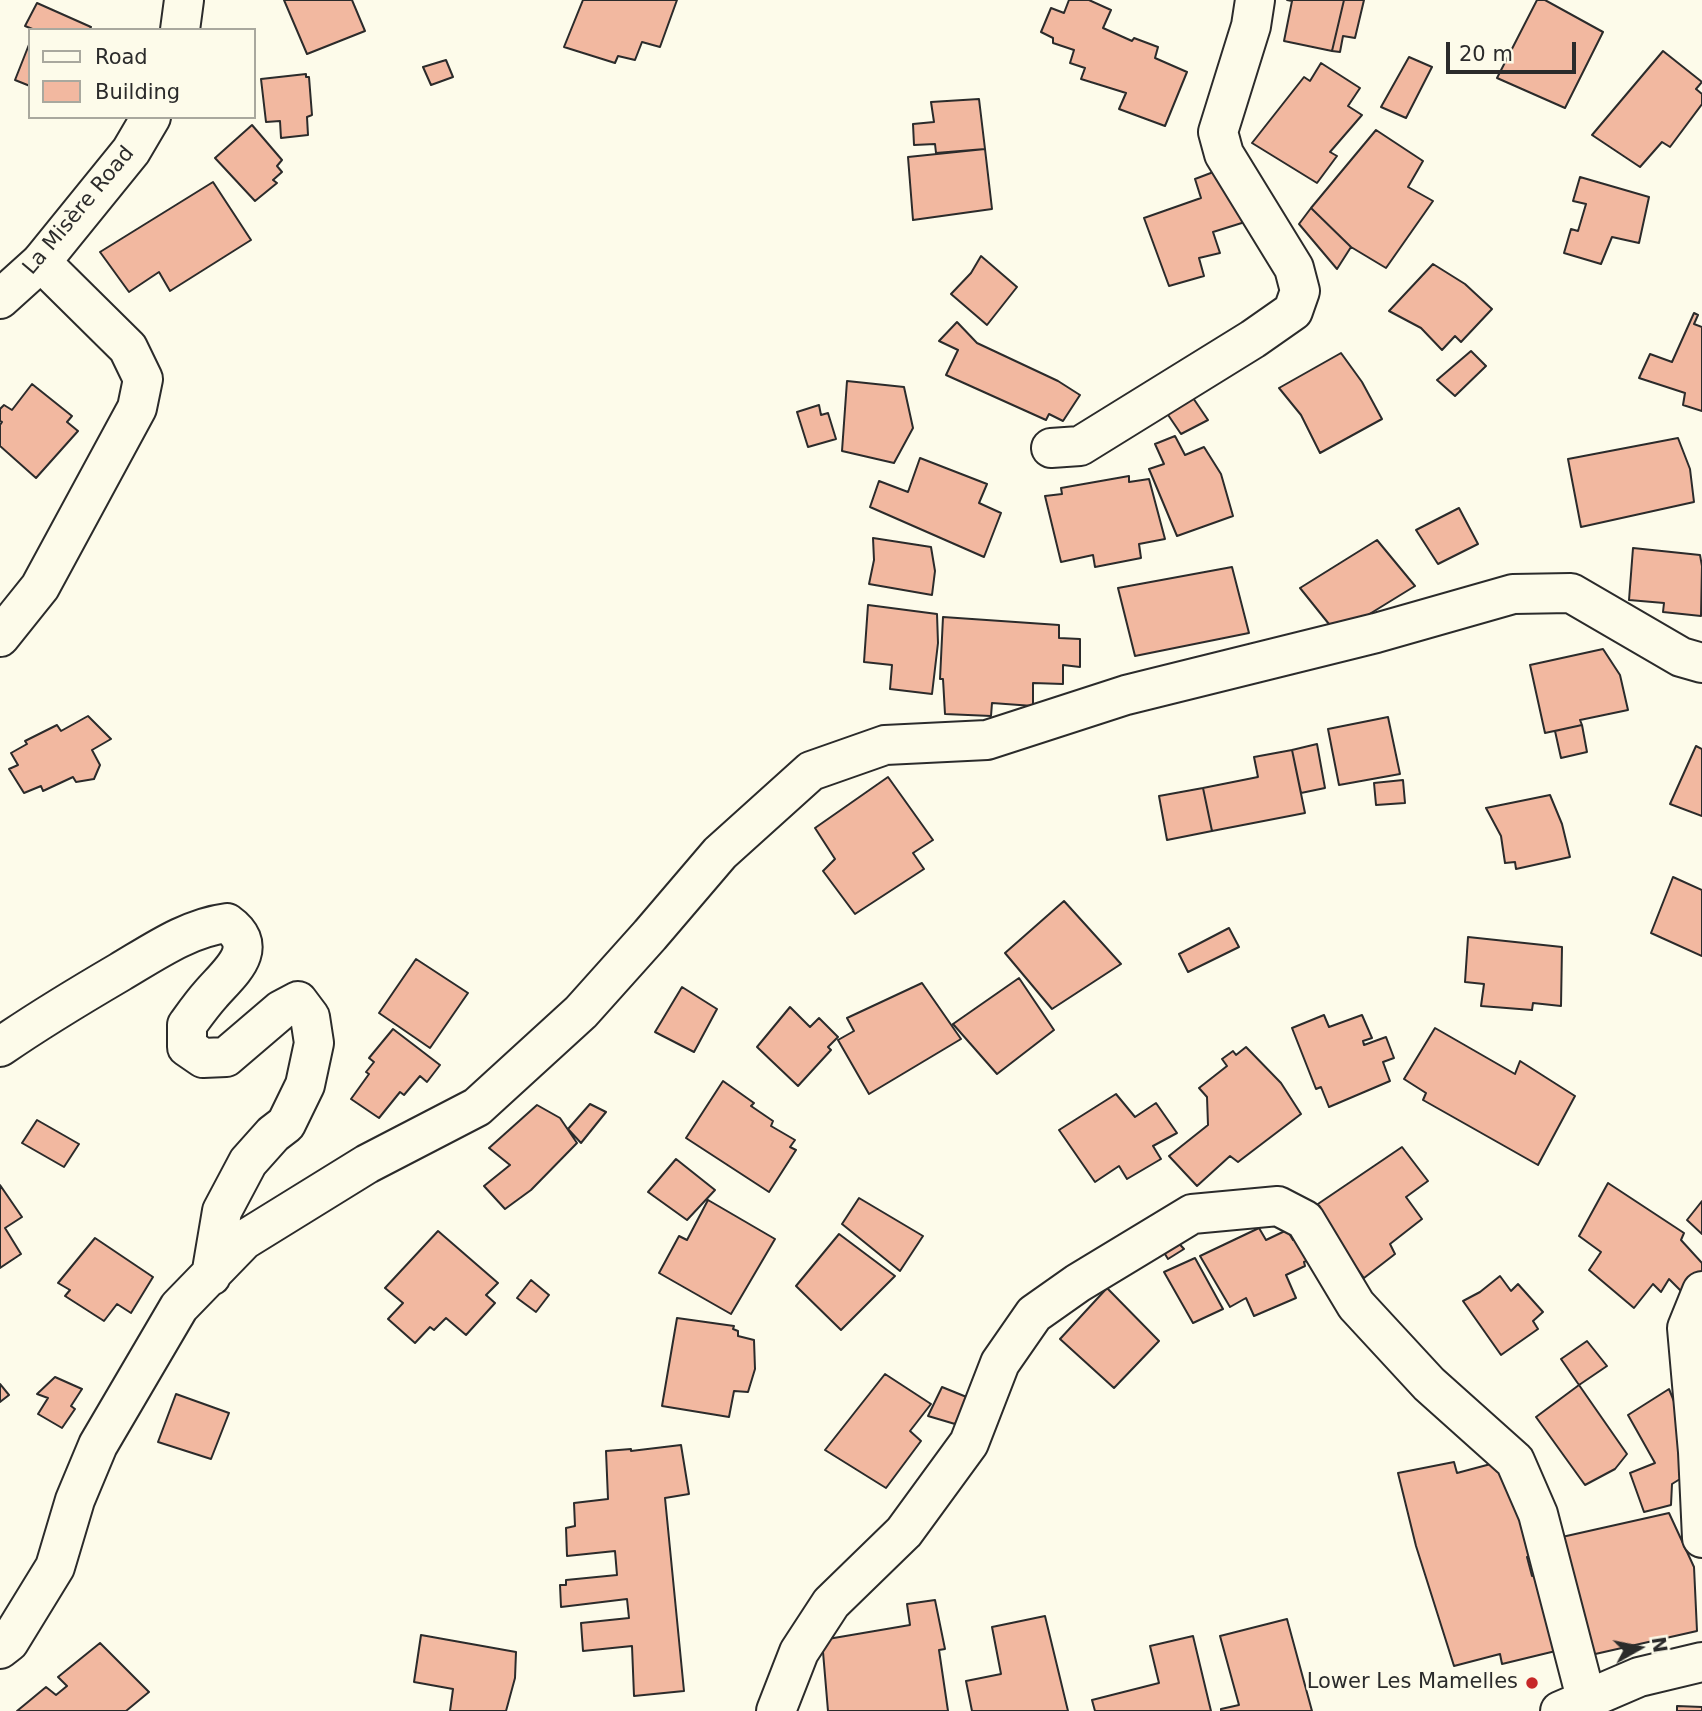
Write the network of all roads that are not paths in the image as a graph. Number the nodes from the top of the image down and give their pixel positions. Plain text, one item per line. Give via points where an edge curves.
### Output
1 (184, 0) edge
2 (1255, 0) edge
3 (180, 28) edge
4 (150, 119) edge
5 (41, 261) junction
6 (0, 299) edge
7 (1051, 448) dead end
8 (0, 637) edge
9 (1702, 663) edge
10 (0, 1047) edge
11 (211, 1276) junction
12 (1702, 1292) edge
13 (1702, 1538) edge
14 (0, 1649) edge
15 (1702, 1662) edge
16 (1573, 1704) edge
17 (776, 1711) edge

1 - 3 street
2 - 7 street via 1218,132 1224,155 1294,268 1300,290 1293,311 1080,446
4 - 5 street, La Misère Road via 131,151
5 - 6 street, La Misère Road
5 - 8 street via 128,348 144,379 137,408 40,587
9 - 11 street via 1681,657 1571,593 1513,594 1126,695 987,740 886,745 811,771 720,853 581,1012 477,1107 367,1164 244,1240
10 - 11 street via 170,943 207,925 227,923 238,931 243,944 240,962 187,1025 187,1047 203,1058 226,1057 298,1001 310,1017 314,1043 305,1085 286,1124 248,1162 222,1211
11 - 14 street via 179,1307 98,1445 55,1567 9,1642
12 - 13 street via 1687,1328
15 - 16 street via 1639,1676
16 - 17 street via 1538,1514 1515,1461 1429,1384 1356,1305 1305,1220 1278,1206 1192,1213 1034,1314 1000,1363 969,1443 904,1532 831,1603 799,1652

